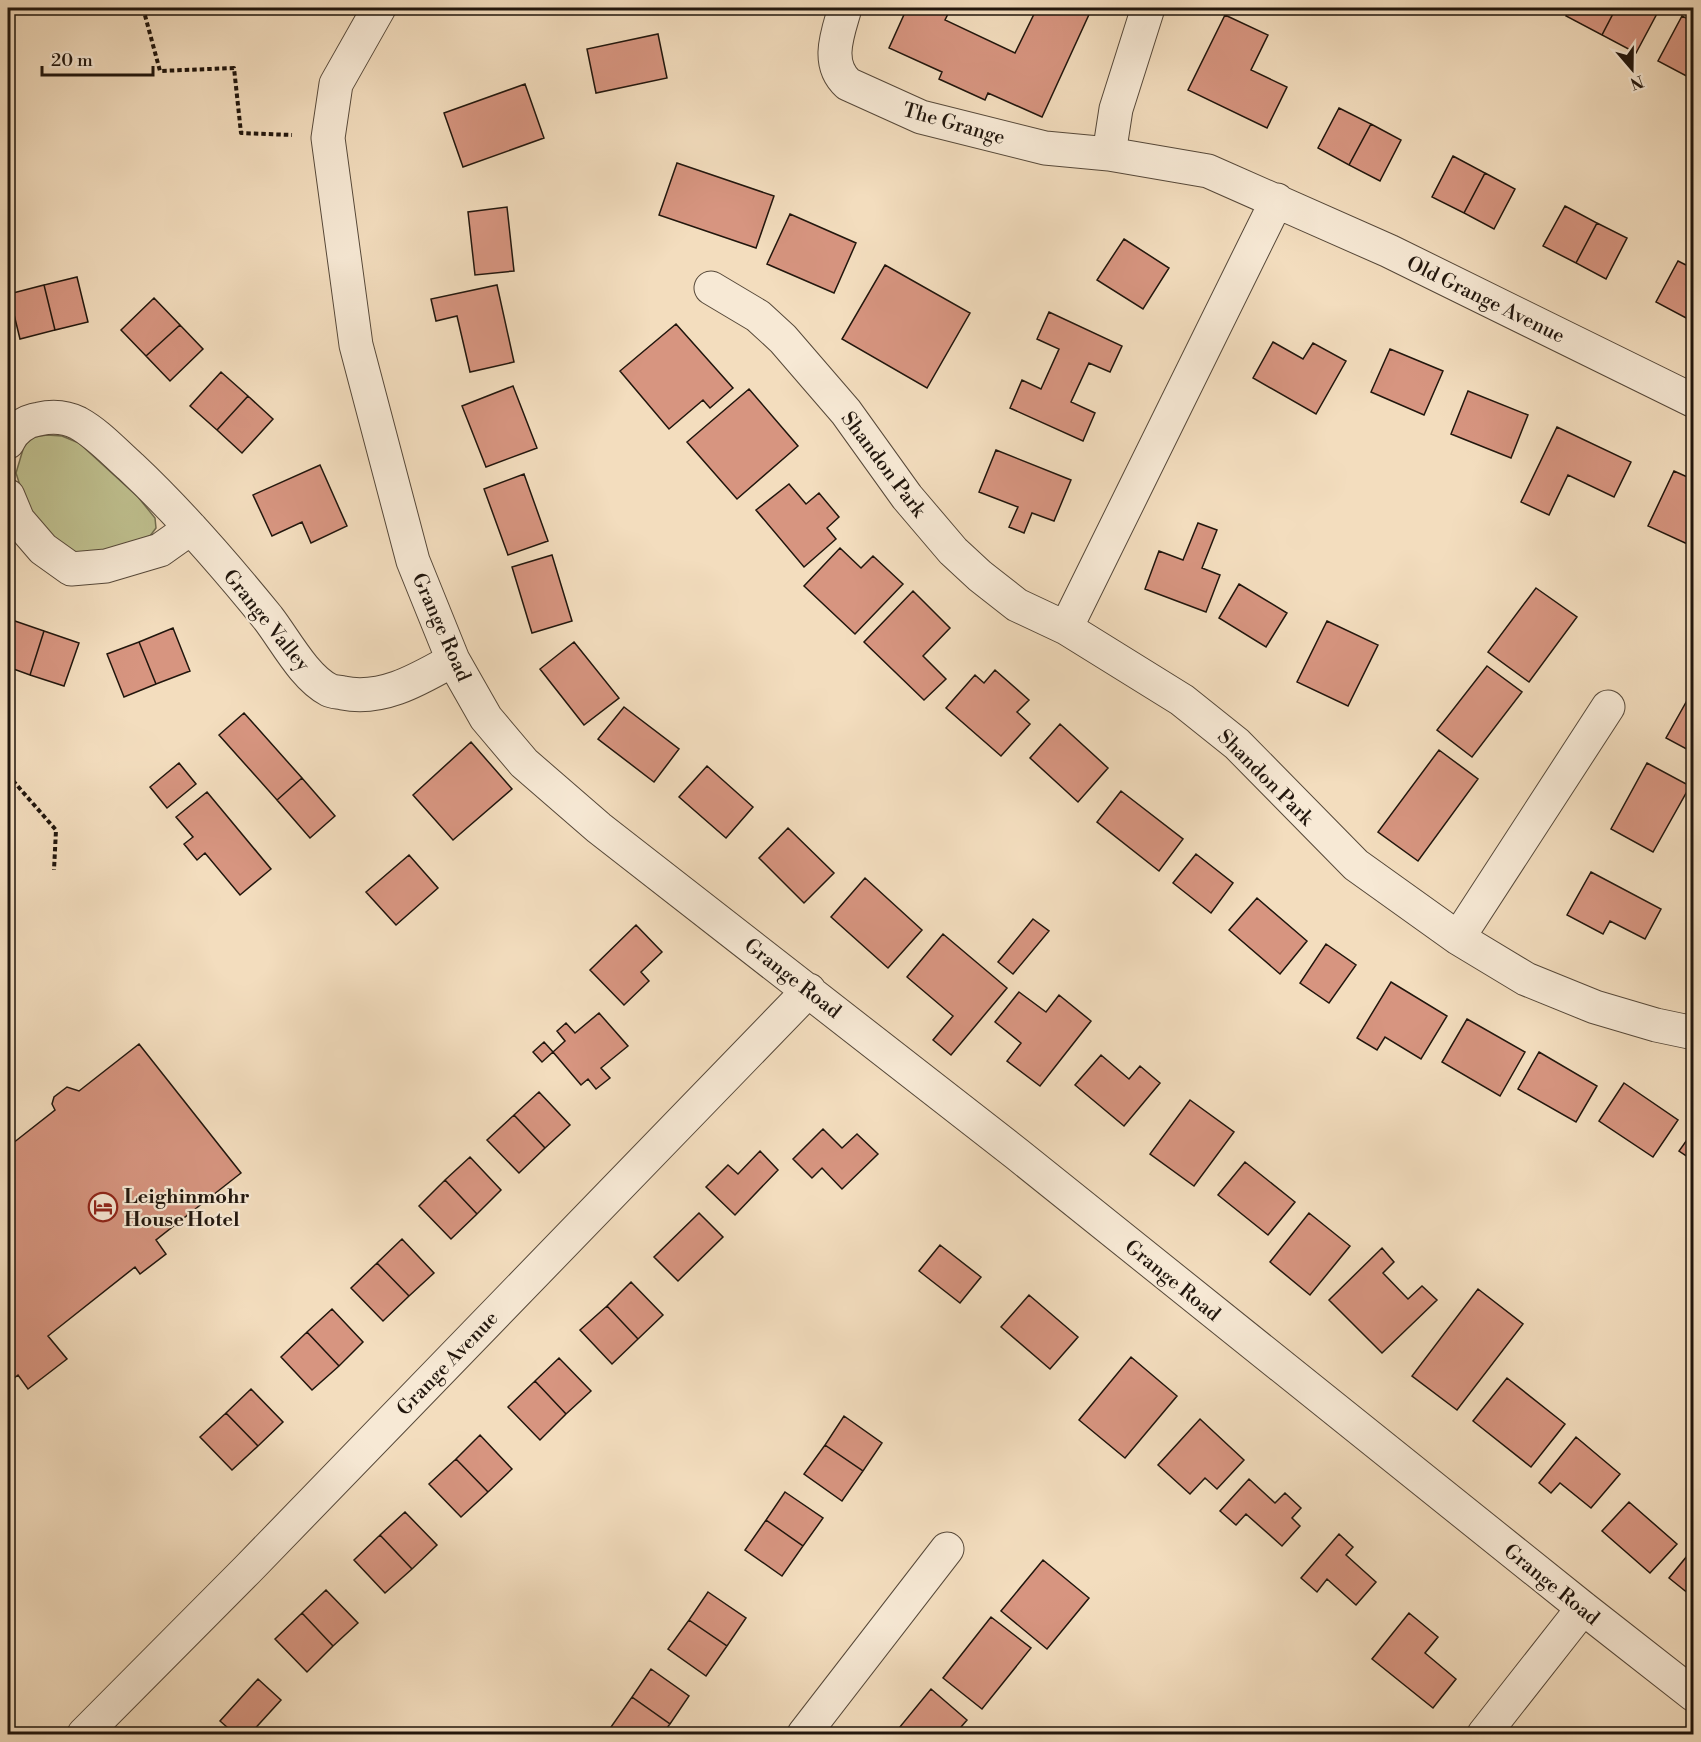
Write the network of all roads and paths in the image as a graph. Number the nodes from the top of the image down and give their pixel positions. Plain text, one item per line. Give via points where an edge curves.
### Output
1 (143, 8) edge
2 (379, 8) edge
3 (845, 8) edge
4 (1148, 8) edge
5 (328, 138) junction
6 (1109, 154) junction
7 (1276, 200) junction
8 (711, 288) dead end
9 (1694, 401) edge
10 (8, 442) edge
11 (8, 496) edge
12 (191, 528) junction
13 (1066, 628) junction
14 (453, 660) junction
15 (1608, 707) dead end
16 (8, 775) edge
17 (54, 870) dead end
18 (1458, 938) junction
19 (809, 990) junction
20 (1694, 1033) edge
21 (947, 1549) dead end
22 (1582, 1608) junction
23 (1694, 1695) edge
24 (84, 1734) edge
25 (804, 1734) edge
26 (1484, 1734) edge

1 - 5 path via 160,71 234,68 241,133
2 - 5 street, Grange Road via 336,84
3 - 6 street, The Grange via 835,57 840,77 848,84 921,117 1045,148
4 - 6 street via 1116,109
5 - 14 street, Grange Road via 356,345 412,561
6 - 7 street, The Grange via 1208,171
7 - 9 street, Old Grange Avenue via 1389,251
7 - 13 street
8 - 13 street, Shandon Park via 759,316 783,339 846,412 907,497 953,551 1017,605
10 - 12 street, Grange Valley via 12,433 31,420 52,416 77,422 166,500
11 - 12 street via 18,520 43,549 70,569 106,566 160,550
12 - 14 street, Grange Valley via 268,619 305,670 330,690 355,696 385,693
13 - 18 street, Shandon Park via 1182,700 1237,744 1356,865
14 - 19 street, Grange Road via 486,718 524,763 599,828
15 - 18 street
16 - 17 path via 56,830
18 - 20 street, Shandon Park via 1536,983 1595,1006
19 - 22 street, Grange Road
19 - 24 street, Grange Avenue
21 - 25 street
22 - 23 street, Grange Road
22 - 26 street

